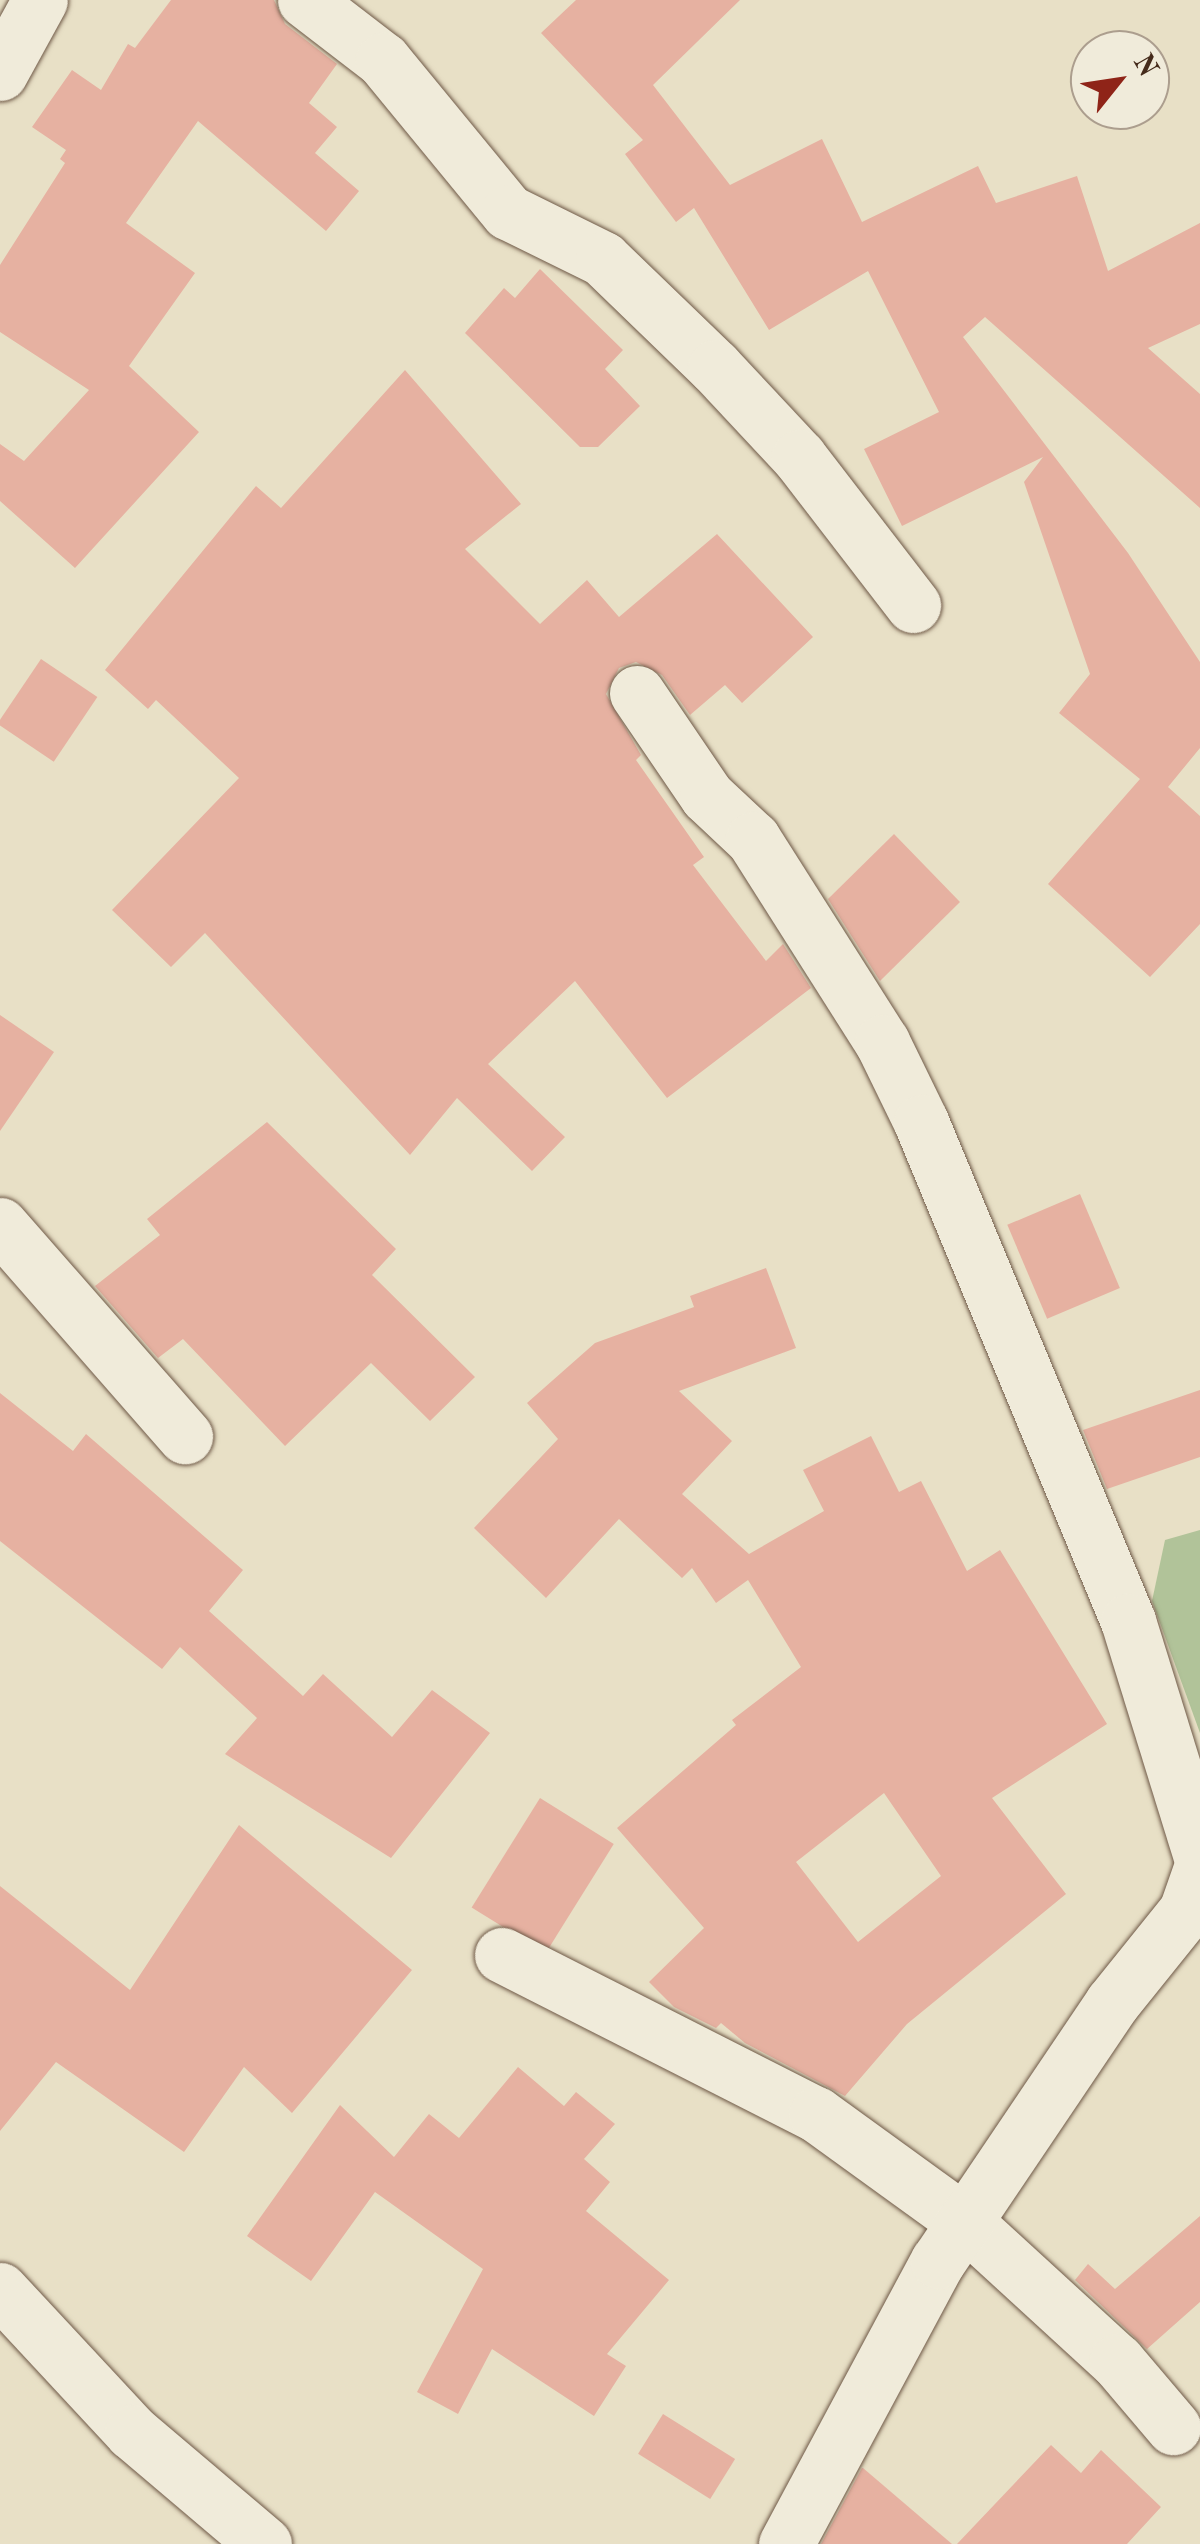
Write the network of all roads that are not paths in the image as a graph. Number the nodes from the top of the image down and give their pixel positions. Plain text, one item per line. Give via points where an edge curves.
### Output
1 (40, 0) edge
2 (305, 0) edge
3 (0, 73) edge
4 (914, 606) dead end
5 (637, 693) dead end
6 (0, 1224) edge
7 (185, 1436) dead end
8 (1200, 1854) edge
9 (1200, 1871) edge
10 (502, 1955) dead end
11 (964, 2221) junction
12 (0, 2290) edge
13 (1173, 2427) dead end
14 (264, 2544) edge
15 (786, 2544) edge

1 - 3 street
2 - 4 street via 383,60 508,212 602,259 715,367 799,457
5 - 8 street via 707,796 752,839 882,1042 922,1122 1128,1621
6 - 7 street
9 - 11 street via 1186,1911 1112,2003
10 - 11 street via 816,2114
11 - 13 street via 1117,2361
11 - 15 street
12 - 14 street via 132,2432

